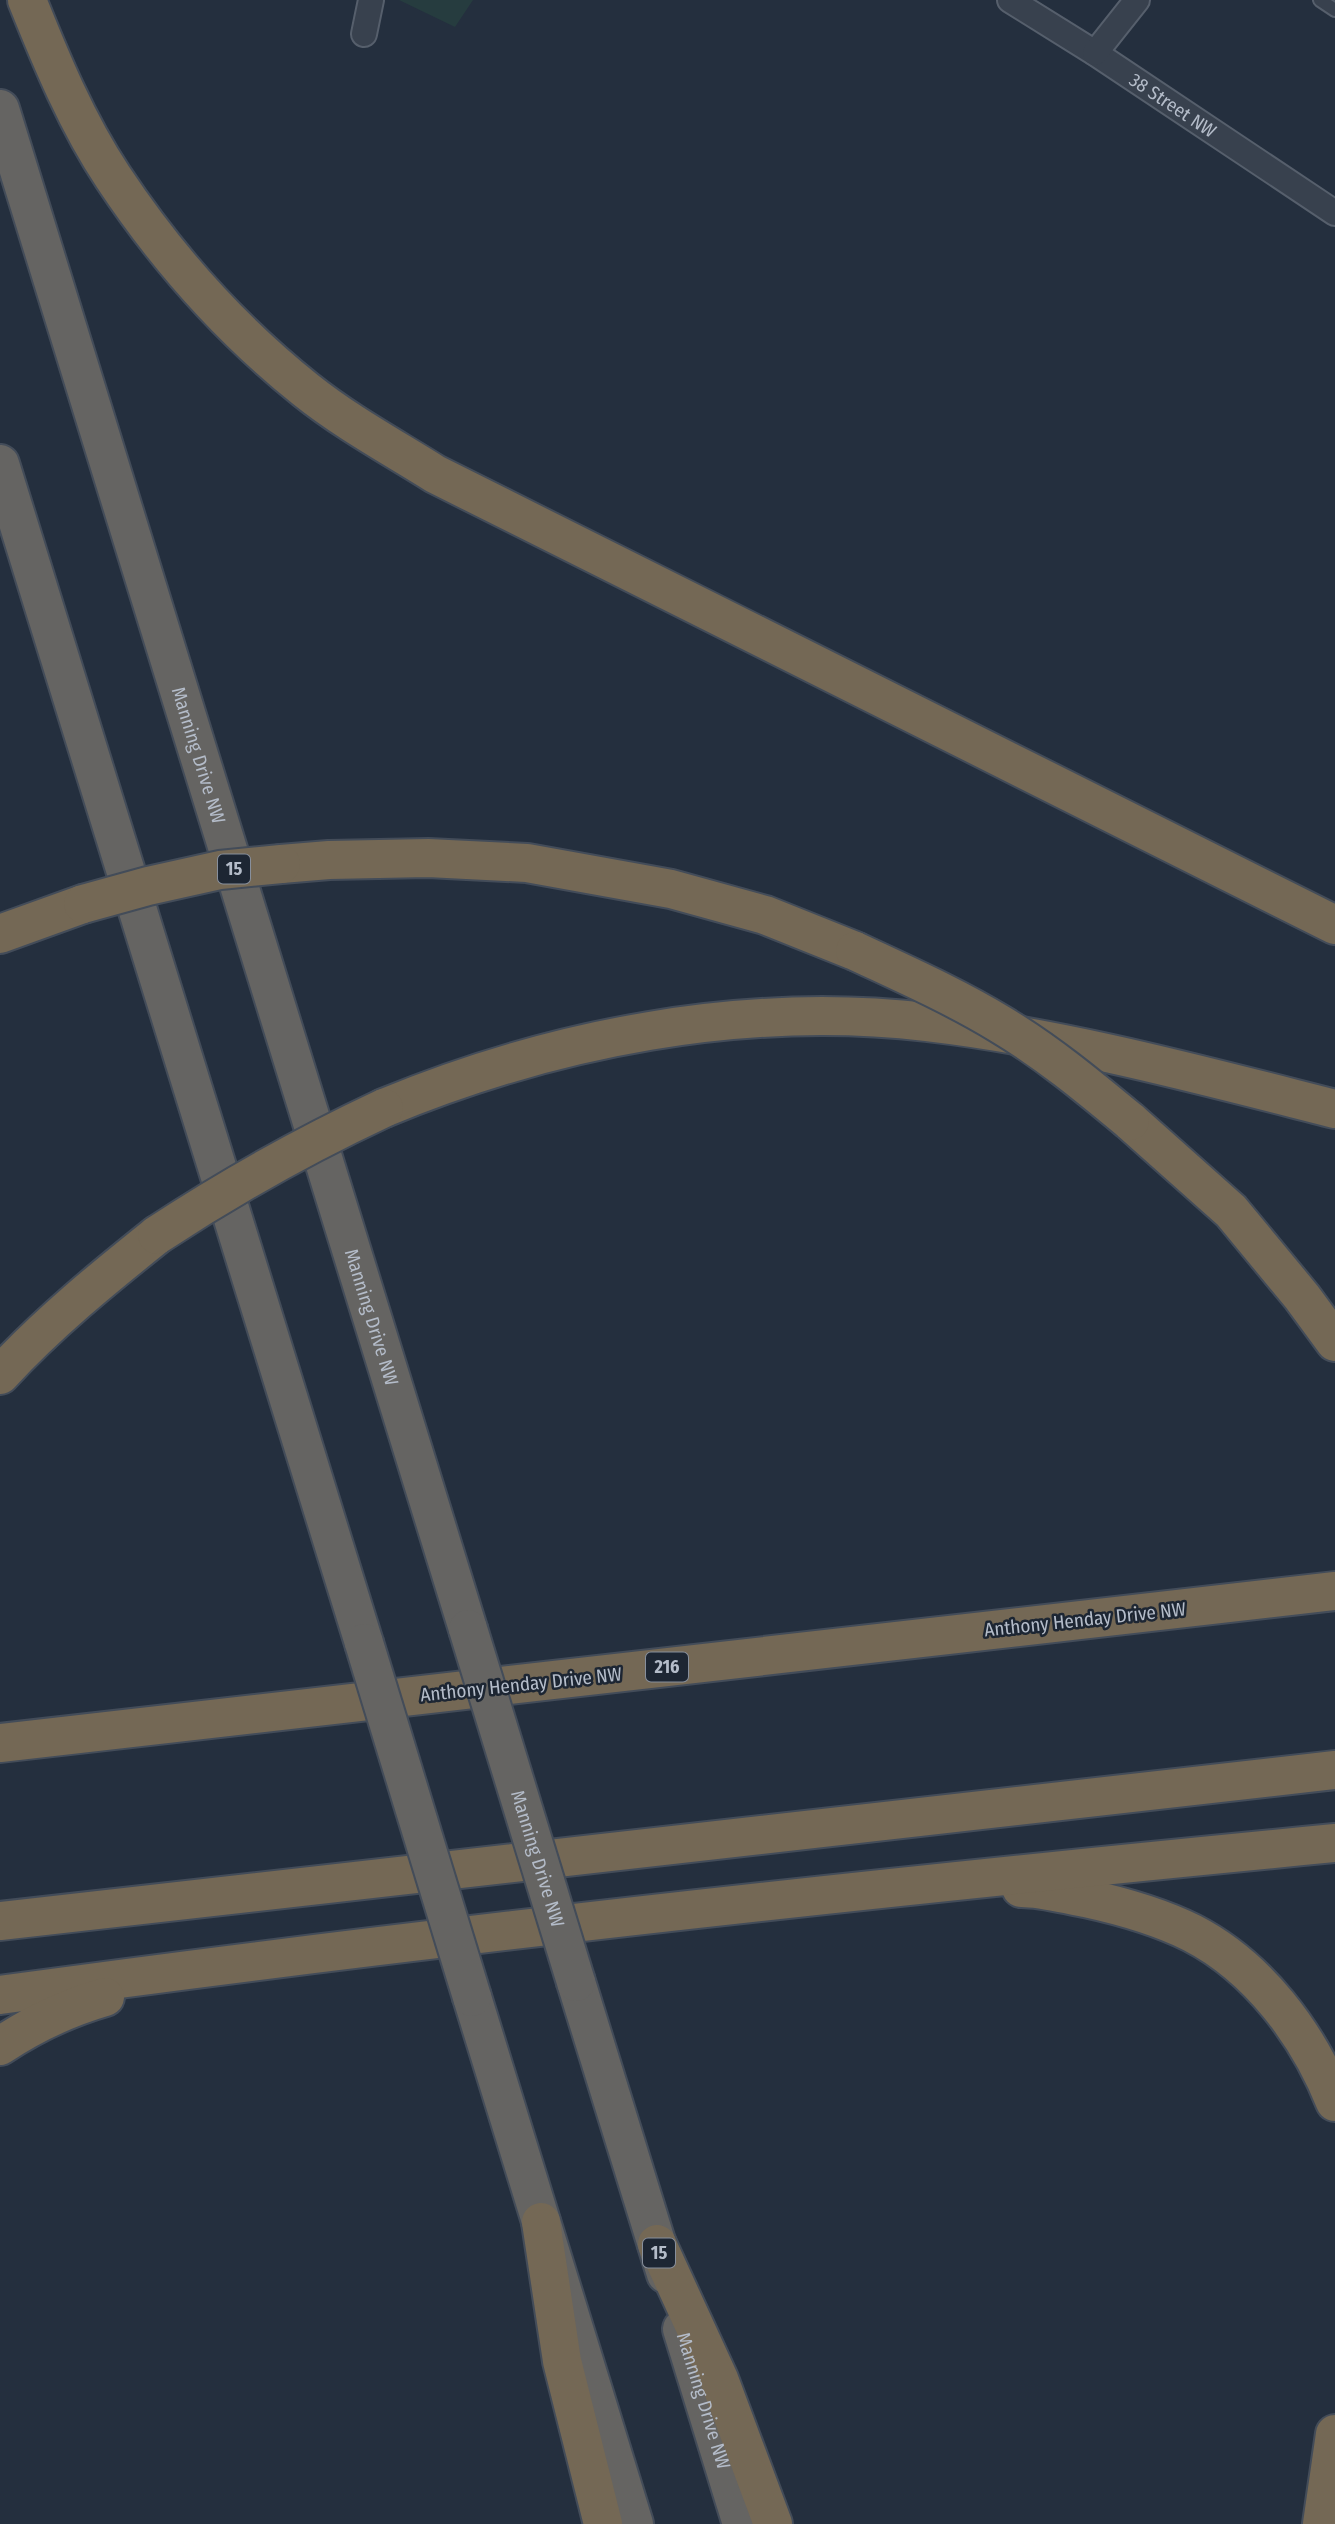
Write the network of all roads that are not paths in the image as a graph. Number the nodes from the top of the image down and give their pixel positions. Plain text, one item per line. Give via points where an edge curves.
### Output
1 (27, 0) edge
2 (371, 0) edge
3 (1010, 0) edge
4 (1137, 0) edge
5 (1320, 0) edge
6 (1335, 10) edge
7 (364, 34) dead end
8 (1095, 53) junction
9 (0, 109) edge
10 (1335, 213) edge
11 (0, 464) edge
12 (1335, 925) edge
13 (0, 934) edge
14 (1335, 1109) edge
15 (1335, 1342) edge
16 (0, 1375) edge
17 (1335, 1591) edge
18 (0, 1743) edge
19 (1335, 1769) edge
20 (1335, 1843) edge
21 (900, 1887) junction
22 (0, 1921) edge
23 (208, 1967) junction
24 (0, 1995) edge
25 (0, 2046) edge
26 (1335, 2102) edge
27 (541, 2222) junction
28 (657, 2244) junction
29 (1335, 2434) edge
30 (603, 2524) edge
31 (634, 2524) edge
32 (742, 2524) edge
33 (773, 2524) edge
34 (1322, 2524) edge

1 - 12 highway via 47,50 111,175 178,264 238,330 307,391 435,474
2 - 7 street
3 - 8 street, 38 Street NW
4 - 8 street
5 - 6 lane
8 - 10 street, 38 Street NW
9 - 28 highway, Manning Drive NW / 15, bridge
11 - 27 highway, bridge
13 - 15 highway, bridge via 148,886 220,870 329,860 527,863 671,889 765,915 958,1000 1070,1071 1231,1211
14 - 16 highway, bridge via 1117,1056 1002,1032 924,1022 769,1018 605,1038 447,1082 274,1162 157,1235 92,1286
17 - 18 highway, Anthony Henday Drive NW / 216
19 - 22 highway
20 - 21 highway
21 - 23 highway
21 - 26 highway via 1035,1888 1154,1916 1194,1934 1235,1963 1273,1999 1304,2038
23 - 24 highway
23 - 25 highway via 76,2006
27 - 30 highway via 562,2361
27 - 31 highway
28 - 32 highway, Manning Drive NW / 15
28 - 33 highway via 719,2379
29 - 34 highway

